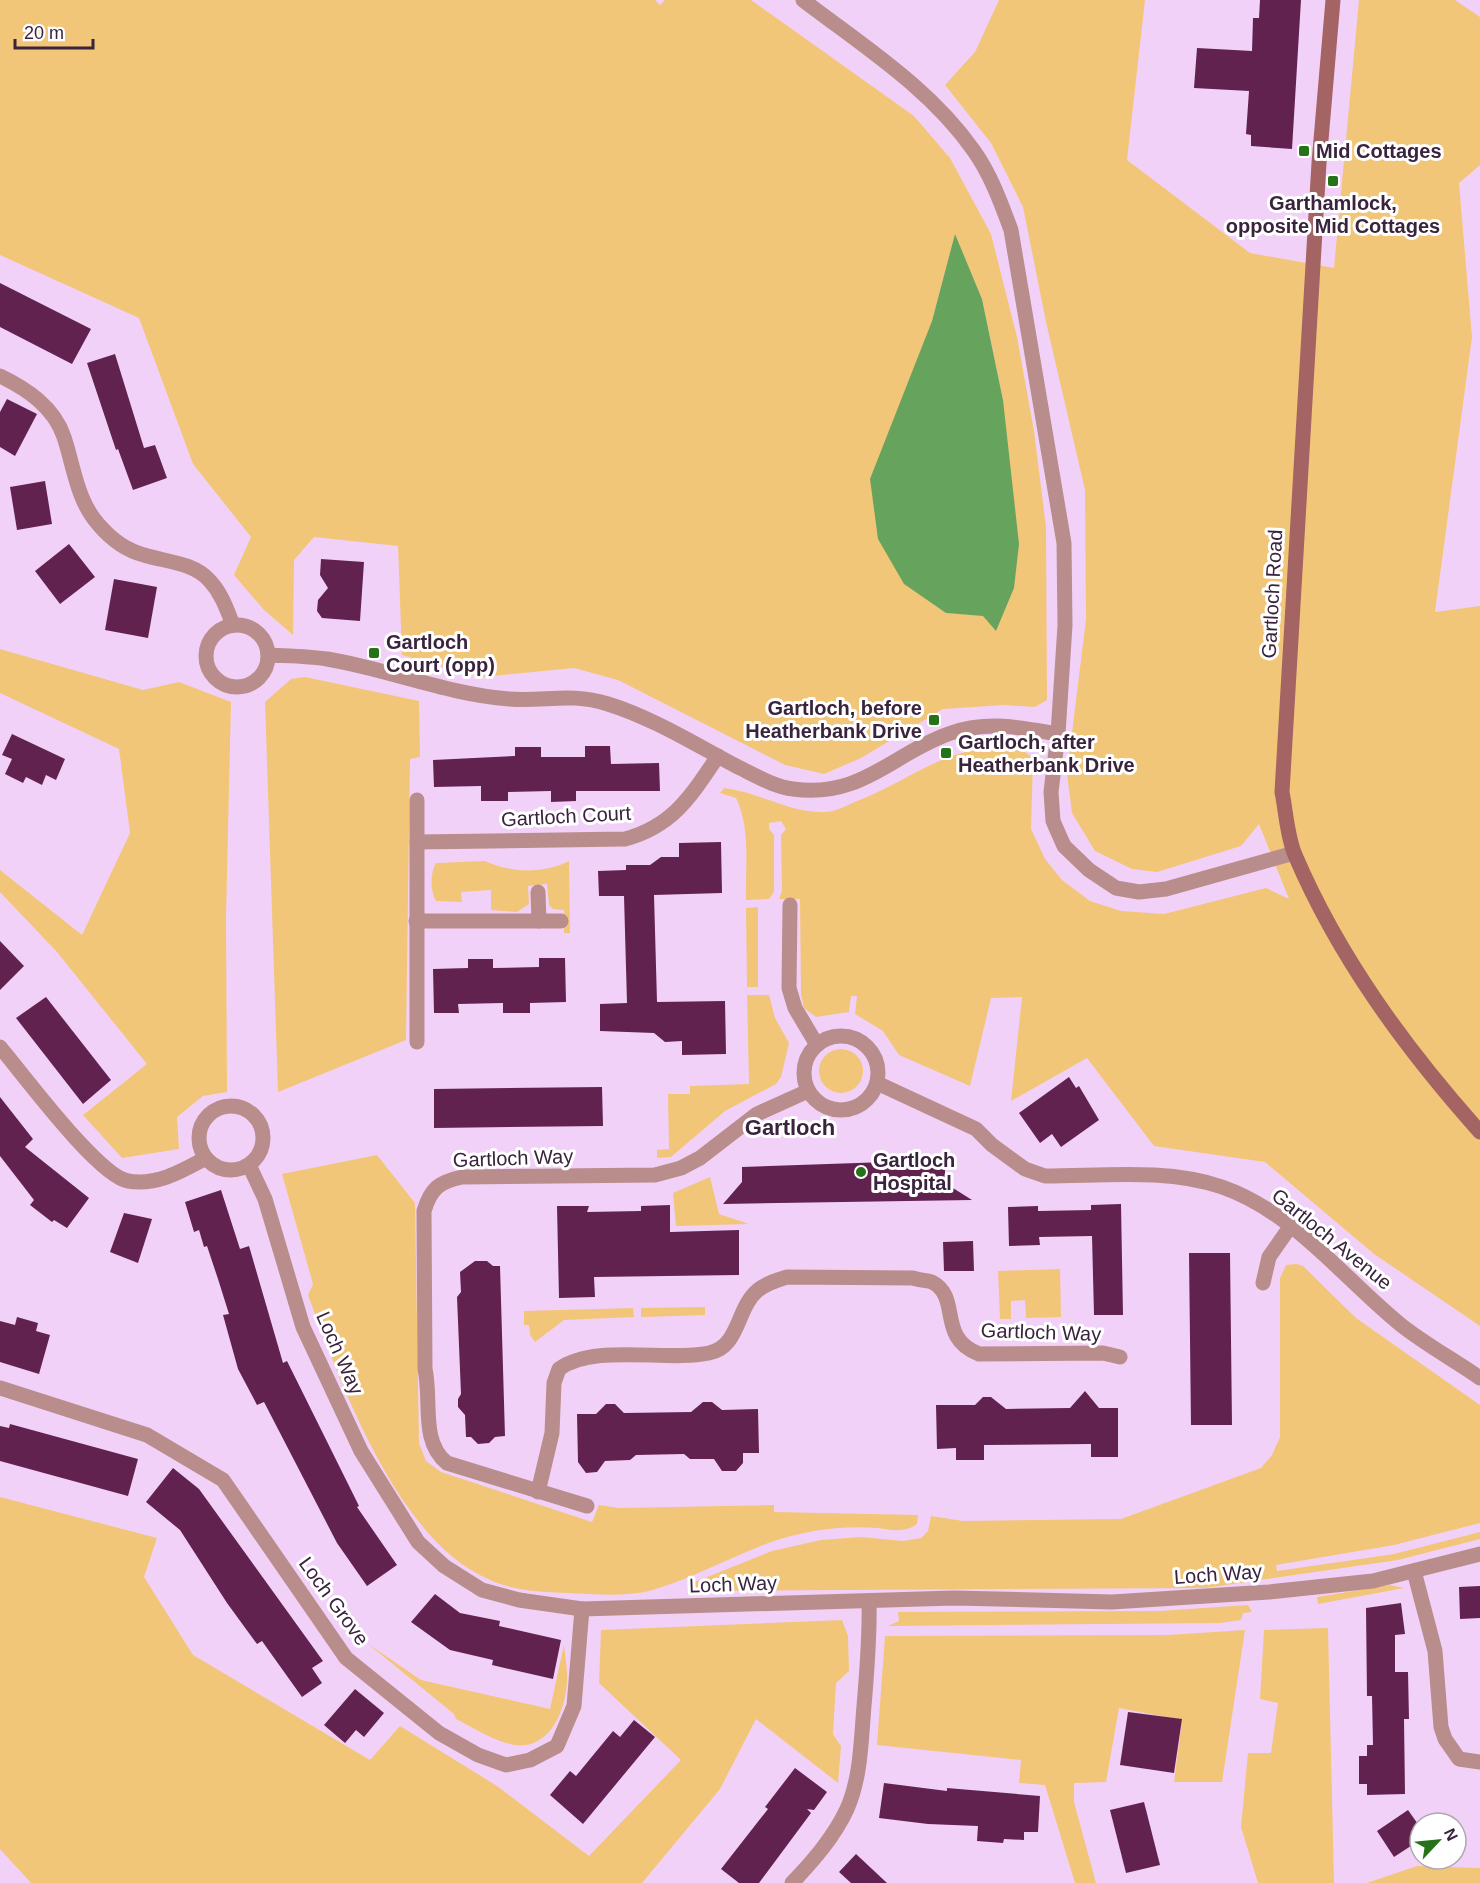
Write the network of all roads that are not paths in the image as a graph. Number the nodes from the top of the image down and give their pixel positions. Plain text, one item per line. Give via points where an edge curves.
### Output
1 (803, 0) edge
2 (1333, 0) edge
3 (0, 376) edge
4 (233, 625) junction
5 (268, 655) junction
6 (1058, 734) junction
7 (718, 756) junction
8 (417, 800) dead end
9 (417, 842) junction
10 (1294, 853) junction
11 (538, 892) dead end
12 (790, 905) dead end
13 (416, 921) junction
14 (539, 921) junction
15 (561, 921) dead end
16 (417, 1042) dead end
17 (817, 1045) junction
18 (0, 1047) edge
19 (877, 1083) junction
20 (808, 1091) junction
21 (1480, 1132) edge
22 (206, 1158) junction
23 (249, 1165) junction
24 (1290, 1227) junction
25 (1263, 1283) dead end
26 (1120, 1357) dead end
27 (1480, 1378) edge
28 (0, 1388) edge
29 (538, 1492) junction
30 (587, 1506) dead end
31 (1480, 1554) edge
32 (1413, 1571) junction
33 (869, 1601) junction
34 (582, 1609) junction
35 (1480, 1762) edge
36 (797, 1881) edge

1 - 6 street via 914,84 951,122 975,152 1011,230 1064,543 1065,625
2 - 10 main road, Gartloch Road via 1319,163 1282,792
3 - 4 street via 37,397 52,415 63,436 82,499 97,524 117,543 143,555 181,563 209,579 222,597
4 - 5 street via 257,632
4 - 5 street via 217,633 207,648 211,672 219,681 241,687 252,683 261,676
5 - 7 street via 327,659 431,686 510,699 571,695 607,703
6 - 7 street via 995,724 953,732 917,747 871,776 836,790 790,789
6 - 10 street via 1051,792 1053,820 1064,846 1116,888 1139,892 1166,889
7 - 9 street, Gartloch Court via 681,810 625,839
8 - 9 street
9 - 13 street
10 - 21 main road, Gartloch Road via 1348,960 1434,1080
11 - 14 street
12 - 17 street via 789,988 795,1008
13 - 14 street
13 - 16 street
14 - 15 street
17 - 19 street via 838,1037 860,1042 875,1060
17 - 20 street via 804,1066
18 - 22 street via 95,1159 126,1181 170,1177
19 - 20 street via 863,1104 851,1109 826,1108
19 - 24 street, Gartloch Avenue via 968,1124 1025,1169 1045,1176 1179,1176 1221,1187 1262,1205
20 - 29 street, Gartloch Way via 757,1114 681,1168 655,1175 462,1177 435,1186 429,1194 424,1211 425,1369 432,1446 447,1463
22 - 23 street via 213,1165 231,1170
22 - 23 street via 198,1139 204,1119 221,1107 232,1105 251,1112 262,1129 261,1149
23 - 34 street, Loch Way via 265,1199 303,1327 361,1451 418,1542 444,1566 482,1590
24 - 25 street via 1269,1257
24 - 27 street, Gartloch Avenue via 1341,1268 1401,1325
26 - 29 street, Gartloch Way via 1103,1353 979,1354 966,1349 954,1336 947,1301 931,1282 913,1278 787,1277 756,1292 722,1349 691,1354 582,1358 559,1369 554,1383 552,1433
28 - 34 street, Loch Grove via 147,1435 223,1480 346,1658 439,1733 478,1755 506,1765 530,1760 557,1746 574,1706
29 - 30 street, Gartloch Way
31 - 32 street, Loch Way
32 - 33 street, Loch Way via 1373,1581 1276,1592 1112,1602 954,1598
32 - 35 street via 1435,1651 1445,1739 1459,1759
33 - 34 street, Loch Way
33 - 36 street via 870,1632 855,1784 833,1834

